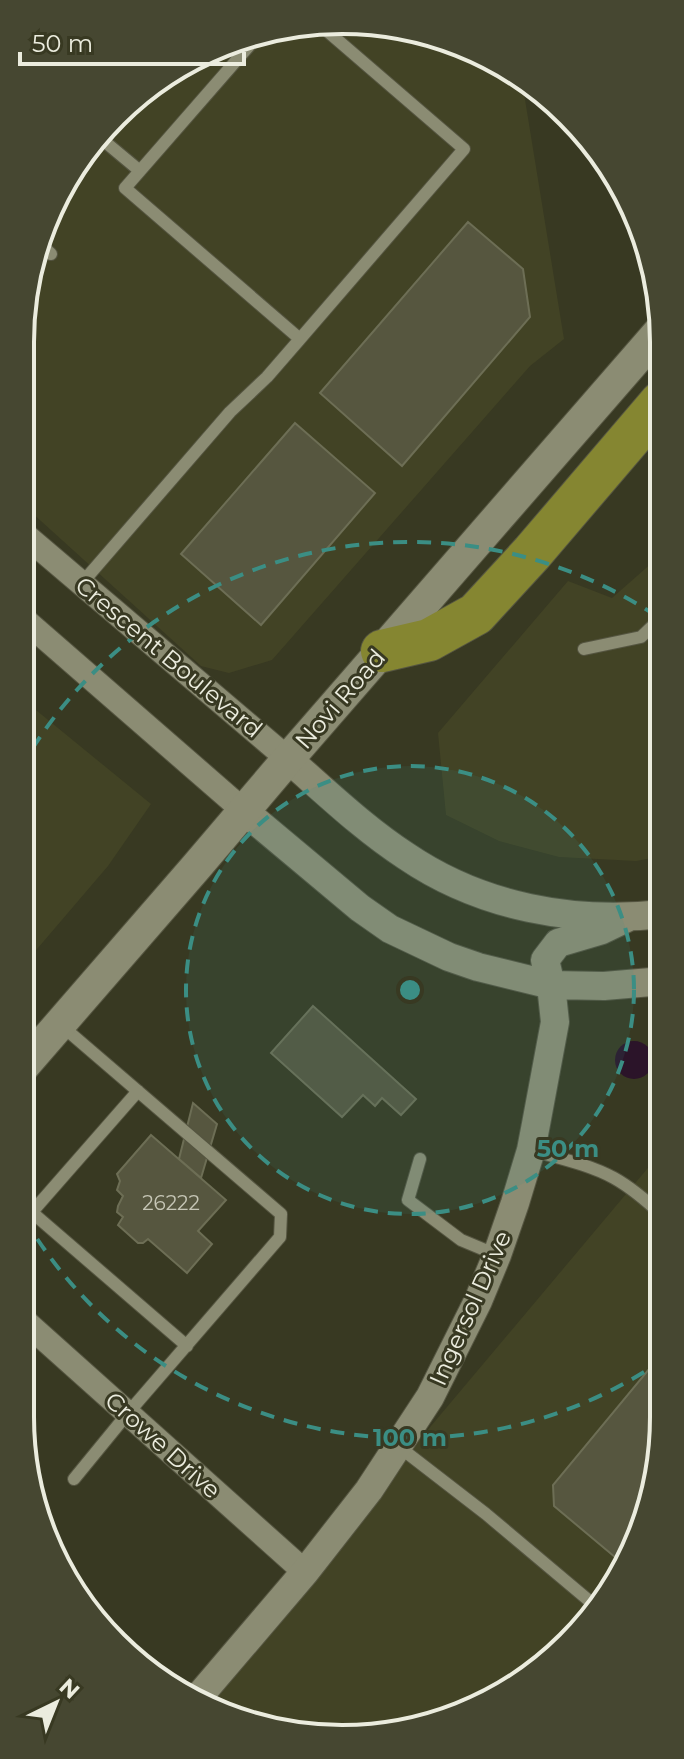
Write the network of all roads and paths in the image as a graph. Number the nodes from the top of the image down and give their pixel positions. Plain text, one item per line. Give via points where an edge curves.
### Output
1 (331, 35) edge
2 (246, 49) edge
3 (107, 143) edge
4 (140, 171) junction
5 (48, 251) edge
6 (51, 254) dead end
7 (300, 339) junction
8 (650, 343) edge
9 (650, 415) edge
10 (34, 543) edge
11 (82, 583) junction
12 (34, 628) edge
13 (650, 628) edge
14 (584, 649) dead end
15 (382, 651) junction
16 (288, 759) junction
17 (244, 811) junction
18 (650, 915) edge
19 (627, 918) junction
20 (650, 982) edge
21 (551, 985) junction
22 (60, 1024) junction
23 (34, 1054) edge
24 (138, 1091) junction
25 (531, 1150) junction
26 (420, 1159) dead end
27 (650, 1204) edge
28 (34, 1210) edge
29 (34, 1214) edge
30 (497, 1255) junction
31 (34, 1329) edge
32 (187, 1346) junction
33 (128, 1413) junction
34 (398, 1446) junction
35 (74, 1479) dead end
36 (305, 1572) junction
37 (589, 1600) edge
38 (203, 1692) edge

1 - 7 lane via 464,149
2 - 4 lane
3 - 4 lane
4 - 7 lane via 125,188
5 - 6 lane
7 - 11 lane
8 - 15 main road, Novi Road
9 - 15 highway via 476,614 429,640
10 - 11 street, Crescent Boulevard
11 - 16 street, Crescent Boulevard
12 - 17 street
13 - 14 lane via 641,637
15 - 16 main road, Novi Road
16 - 17 main road, Novi Road
16 - 19 street, Crescent Boulevard via 391,846 442,877 541,911
17 - 21 street via 390,929 449,957
17 - 22 main road, Novi Road
18 - 19 street, Crescent Boulevard
19 - 21 street, Ingersol Drive via 558,943 545,960
20 - 21 street
21 - 25 street, Ingersol Drive via 555,1022
22 - 23 main road, Novi Road
22 - 24 lane
24 - 28 lane
24 - 32 lane via 281,1214 280,1237
25 - 27 lane via 614,1178
25 - 30 street, Ingersol Drive
26 - 30 lane via 408,1200 461,1240
29 - 32 lane
30 - 34 street, Ingersol Drive via 456,1348
31 - 33 street, Crowe Drive
32 - 33 lane
33 - 35 lane
33 - 36 street, Crowe Drive
34 - 36 street, Ingersol Drive
34 - 37 lane
36 - 38 street, Ingersol Drive

